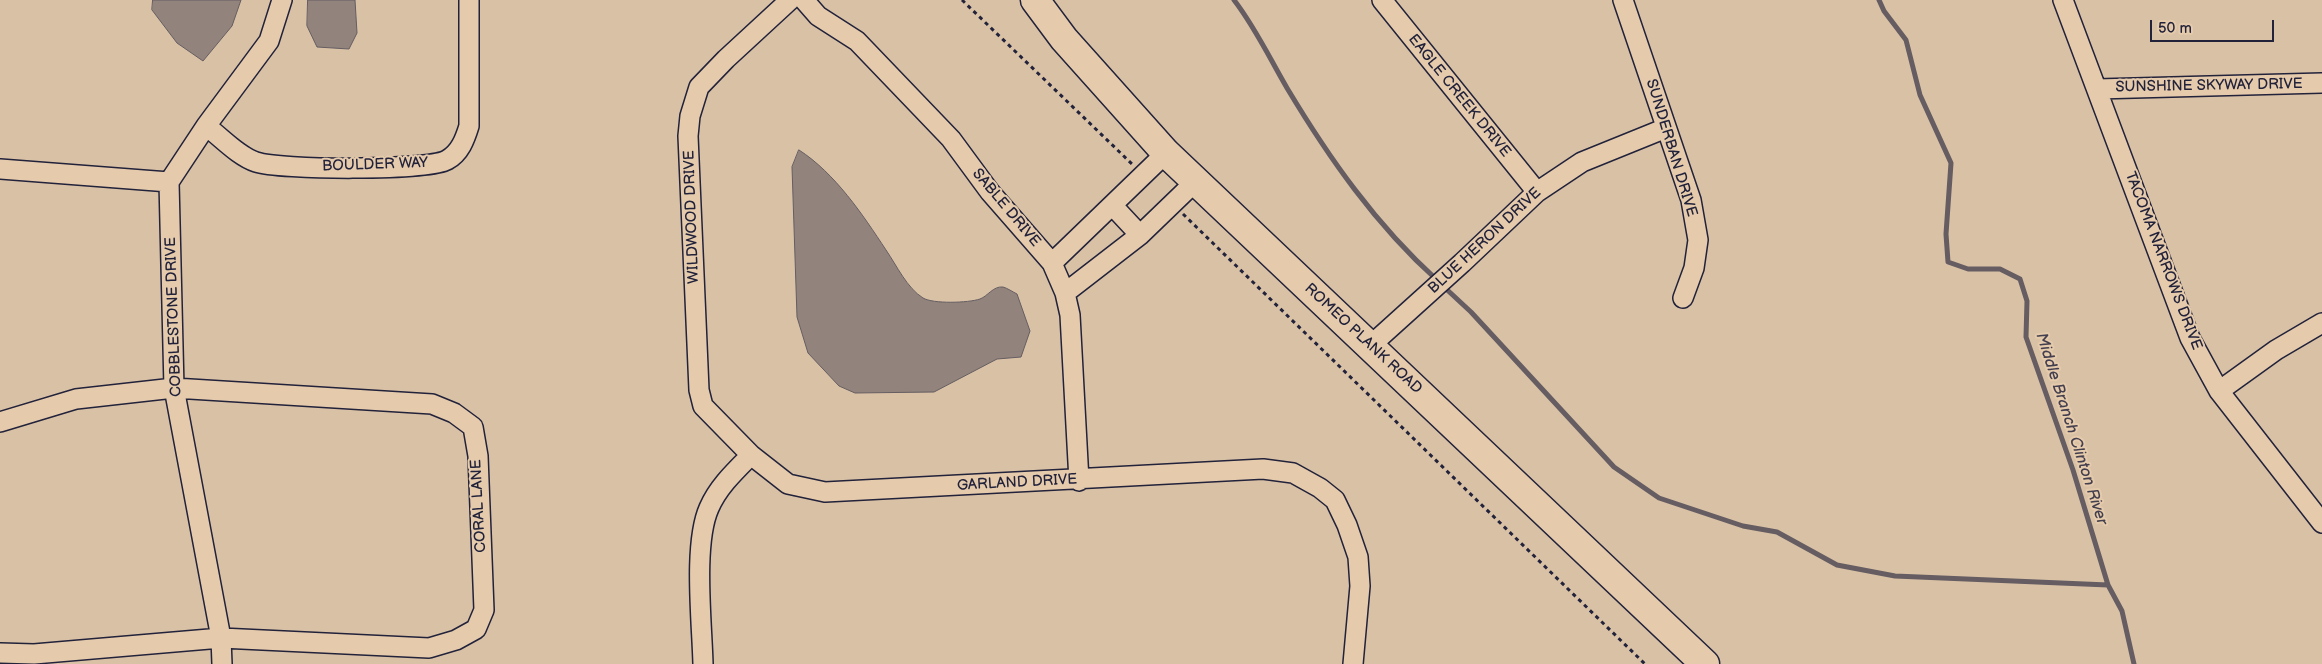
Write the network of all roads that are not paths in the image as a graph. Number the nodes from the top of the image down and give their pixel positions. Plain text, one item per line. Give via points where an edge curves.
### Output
1 (282, 0) edge
2 (469, 0) edge
3 (790, 0) edge
4 (804, 0) edge
5 (1035, 0) edge
6 (1382, 0) edge
7 (1623, 0) edge
8 (2063, 0) edge
9 (2322, 83) edge
10 (2097, 89) junction
11 (206, 126) junction
12 (1666, 128) junction
13 (1166, 153) junction
14 (0, 169) edge
15 (1196, 181) junction
16 (169, 182) junction
17 (1537, 192) junction
18 (1113, 206) junction
19 (1140, 235) junction
20 (1052, 263) junction
21 (1065, 293) junction
22 (1683, 298) dead end
23 (2322, 323) edge
24 (1370, 346) junction
25 (174, 388) junction
26 (2219, 391) junction
27 (0, 422) edge
28 (751, 454) junction
29 (1079, 480) junction
30 (2322, 523) edge
31 (220, 638) junction
32 (0, 653) edge
33 (222, 664) edge
34 (703, 664) edge
35 (1353, 664) edge
36 (1706, 664) edge

1 - 11 street via 269,41
2 - 11 street, BOULDER WAY via 469,126 463,145 446,161 368,168 286,167 255,162
3 - 28 street, WILDWOOD DRIVE via 699,87 688,136 699,390 704,406
4 - 20 street, SABLE DRIVE via 818,16 857,41 952,139 990,192
5 - 13 street, ROMEO PLANK ROAD via 1064,39
6 - 17 street, EAGLE CREEK DRIVE
7 - 12 street, SUNDERBAN DRIVE
8 - 10 street, TACOMA NARROWS DRIVE
9 - 10 street, SUNSHINE SKYWAY DRIVE
10 - 26 street, TACOMA NARROWS DRIVE via 2190,338
11 - 16 street
12 - 17 street, BLUE HERON DRIVE via 1582,162
12 - 22 street, SUNDERBAN DRIVE via 1691,200 1698,240 1694,268
13 - 15 street, ROMEO PLANK ROAD
13 - 18 street
14 - 16 street
15 - 19 street
15 - 24 street, ROMEO PLANK ROAD
16 - 25 street, COBBLESTONE DRIVE
17 - 24 street, BLUE HERON DRIVE
18 - 19 street
18 - 20 street
19 - 21 street
20 - 21 street, SABLE DRIVE
21 - 29 street, SABLE DRIVE via 1070,315
23 - 26 street via 2276,350
24 - 36 street, ROMEO PLANK ROAD
25 - 27 street via 76,400
25 - 31 street, COBBLESTONE DRIVE
25 - 31 street, CORAL LANE via 432,404 454,413 473,427 478,456 484,610 476,629 456,640 429,648
26 - 30 street, TACOMA NARROWS DRIVE
28 - 29 street, GARLAND DRIVE via 788,484 825,492
28 - 34 street via 722,485 708,509 700,540
29 - 35 street, GARLAND DRIVE via 1262,469 1293,473 1320,488 1335,500 1358,557 1360,586
31 - 32 street via 34,654
31 - 33 street, COBBLESTONE DRIVE

